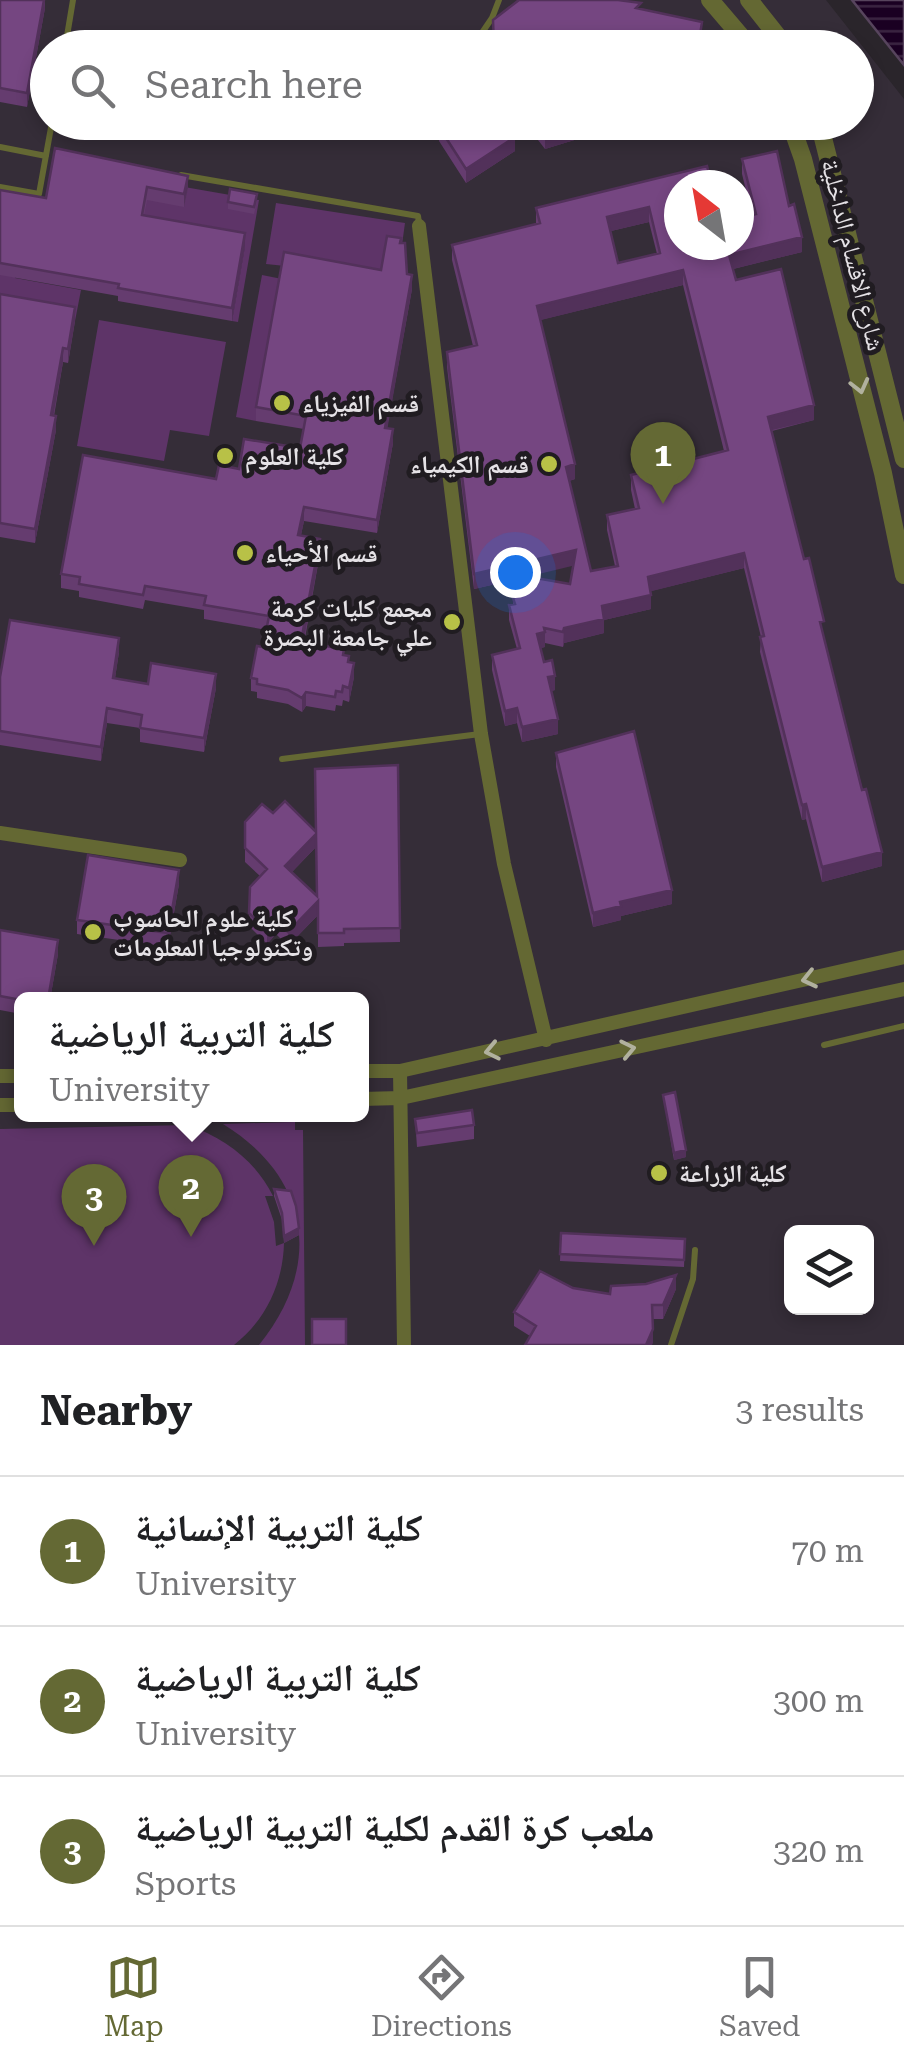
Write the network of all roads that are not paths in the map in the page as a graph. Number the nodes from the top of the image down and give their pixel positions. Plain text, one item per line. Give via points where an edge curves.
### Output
1 (60, 0) edge
2 (499, 0) edge
3 (746, 0) edge
4 (73, 1) edge
5 (718, 6) edge
6 (68, 30) edge
7 (484, 30) edge
8 (736, 30) edge
9 (772, 30) edge
10 (49, 140) edge
11 (796, 140) edge
12 (825, 140) edge
13 (0, 148) edge
14 (46, 154) junction
15 (65, 155) edge
16 (176, 174) edge
17 (0, 187) edge
18 (419, 226) joint
19 (900, 425) edge
20 (904, 459) edge
21 (904, 575) edge
22 (481, 734) junction
23 (282, 759) dead end
24 (0, 833) edge
25 (180, 860) dead end
26 (904, 957) edge
27 (904, 989) edge
28 (904, 1026) edge
29 (546, 1040) junction
30 (824, 1045) dead end
31 (400, 1071) junction
32 (369, 1072) edge
33 (401, 1098) junction
34 (369, 1099) edge
35 (694, 1250) dead end
36 (404, 1345) edge
37 (671, 1345) edge

1 - 4 lane
2 - 7 lane
3 - 5 street via 736,10
3 - 9 street
4 - 6 lane
5 - 8 street
10 - 14 lane
11 -> 21 street, شارع الاقسام الداخلية
12 - 19 street, شارع الاقسام الداخلية
13 - 14 lane
14 - 15 lane
14 - 17 lane via 40,194
16 - 18 lane via 418,216
18 - 22 street
19 - 20 street, شارع الاقسام الداخلية
22 - 23 lane
22 - 29 street
24 - 25 street
26 -> 29 street
33 -> 27 street
28 - 30 lane
29 -> 31 street
31 - 32 street
31 - 33 street
33 - 34 street
33 - 36 street
35 - 37 lane via 693,1279

